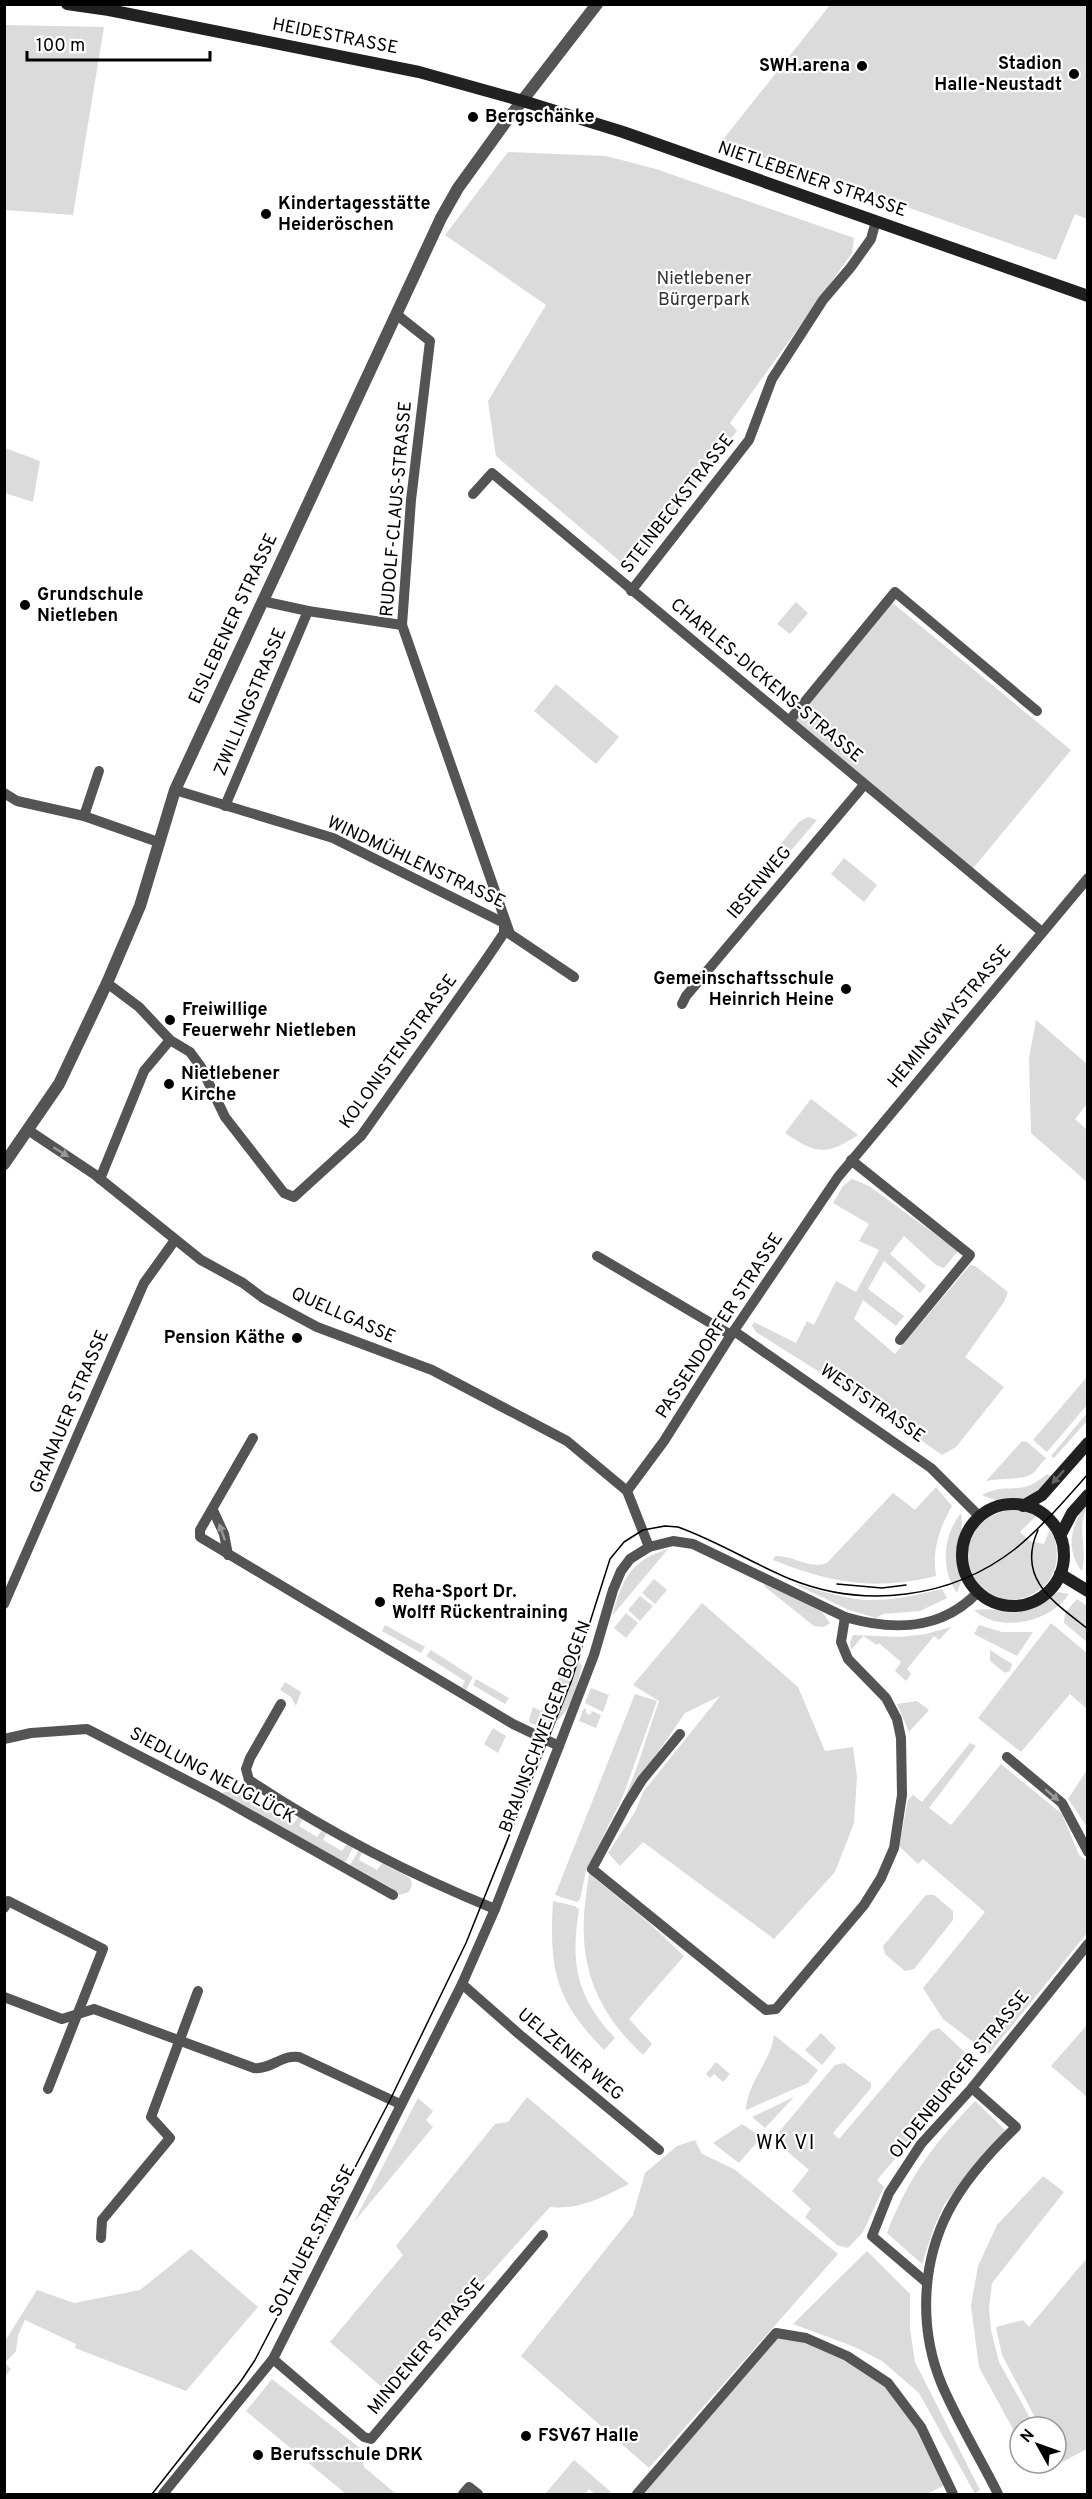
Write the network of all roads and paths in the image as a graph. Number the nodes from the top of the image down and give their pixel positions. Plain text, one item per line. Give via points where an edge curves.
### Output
1 (67, 4) edge
2 (597, 4) edge
3 (523, 101) junction
4 (876, 221) junction
5 (1088, 296) edge
6 (396, 314) junction
7 (473, 494) dead end
8 (632, 591) junction
9 (262, 601) junction
10 (308, 611) junction
11 (402, 625) junction
12 (1037, 711) dead end
13 (789, 721) junction
14 (99, 771) dead end
15 (864, 785) junction
16 (175, 790) junction
17 (4, 793) edge
18 (17, 801) junction
19 (4, 806) edge
20 (225, 806) junction
21 (84, 816) junction
22 (158, 842) junction
23 (1088, 878) edge
24 (504, 923) junction
25 (1042, 932) junction
26 (574, 977) dead end
27 (107, 983) junction
28 (682, 1004) dead end
29 (170, 1040) junction
30 (28, 1130) junction
31 (851, 1160) junction
32 (4, 1164) edge
33 (97, 1177) junction
34 (838, 1177) joint
35 (175, 1240) junction
36 (597, 1256) dead end
37 (732, 1333) junction
38 (900, 1340) dead end
39 (253, 1438) dead end
40 (1088, 1443) edge
41 (627, 1491) junction
42 (1088, 1494) edge
43 (1023, 1506) junction
44 (213, 1510) junction
45 (980, 1517) junction
46 (1060, 1536) junction
47 (649, 1547) junction
48 (228, 1555) junction
49 (1060, 1574) junction
50 (1088, 1591) edge
51 (978, 1592) junction
52 (4, 1604) edge
53 (845, 1617) junction
54 (281, 1704) dead end
55 (680, 1734) dead end
56 (4, 1739) edge
57 (559, 1746) junction
58 (1006, 1757) dead end
59 (1088, 1852) edge
60 (393, 1895) dead end
61 (4, 1908) edge
62 (495, 1909) junction
63 (1088, 1944) edge
64 (462, 1984) junction
65 (198, 1991) dead end
66 (4, 1997) edge
67 (78, 2014) junction
68 (181, 2040) junction
69 (972, 2088) junction
70 (48, 2089) dead end
71 (400, 2104) junction
72 (659, 2150) dead end
73 (543, 2235) dead end
74 (102, 2238) dead end
75 (926, 2282) junction
76 (273, 2359) junction
77 (164, 2494) edge
78 (462, 2494) edge
79 (478, 2494) edge
80 (637, 2494) edge
81 (953, 2494) edge
82 (998, 2494) edge

1 - 3 main road, HEIDESTRASSE via 110,9 403,69
2 - 3 street, EISLEBENER STRASSE
3 - 4 main road, NIETLEBENER STRASSE
3 - 6 street, EISLEBENER STRASSE via 458,188
4 - 5 main road, NIETLEBENER STRASSE
4 - 8 street, STEINBECKSTRASSE via 871,239 823,300 772,379 749,440
6 - 9 street, EISLEBENER STRASSE
6 - 11 street, RUDOLF-CLAUS-STRASSE via 430,341 411,500
7 - 8 street, CHARLES-DICKENS-STRASSE via 492,473
8 - 13 street, CHARLES-DICKENS-STRASSE
9 - 10 street
9 - 16 street, EISLEBENER STRASSE
10 - 11 street
10 - 20 street, ZWILLINGSTRASSE
11 - 24 street, RUDOLF-CLAUS-STRASSE
12 - 13 street via 895,592
13 - 15 street, CHARLES-DICKENS-STRASSE
14 - 21 street
15 - 25 street, CHARLES-DICKENS-STRASSE
15 - 28 street, IBSENWEG
16 - 20 street, WINDMÜHLENSTRASSE
16 - 22 street, EISLEBENER STRASSE
17 - 18 street
18 - 19 street
18 - 21 street
20 - 24 street, WINDMÜHLENSTRASSE via 333,838
21 - 22 street
22 - 27 street, EISLEBENER STRASSE via 140,906
23 - 25 street, HEMINGWAYSTRASSE
24 - 26 street via 510,934
24 - 29 street, KOLONISTENSTRASSE via 504,933 361,1136 294,1197 284,1193 225,1117 190,1053
25 - 31 street, HEMINGWAYSTRASSE
27 - 29 street via 139,1006
27 - 30 street, EISLEBENER STRASSE via 59,1084
29 - 33 street via 144,1071
30 - 32 street, EISLEBENER STRASSE
30 -> 33 street, QUELLGASSE
31 - 34 street, HEMINGWAYSTRASSE
31 - 38 street via 970,1255
33 - 35 street, QUELLGASSE
34 - 37 street, PASSENDORFER STRASSE
35 - 41 street, QUELLGASSE via 263,1298 317,1327 432,1370 567,1441
35 - 52 street, GRANAUER STRASSE via 144,1283
36 - 37 street, WESTSTRASSE
37 - 41 street, PASSENDORFER STRASSE via 664,1441
37 - 45 street, WESTSTRASSE via 931,1468
39 - 44 street
40 -> 43 main road via 1042,1495
41 - 47 street
42 - 46 main road
43 - 45 main road via 997,1507
43 - 46 main road via 1045,1516
48 -> 44 street
44 - 48 street via 200,1530 200,1537
45 - 51 main road via 965,1538 962,1557 967,1578
46 - 49 main road
47 - 53 street via 673,1541 693,1544
47 - 57 street, BRAUNSCHWEIGER BOGEN via 630,1560 617,1580 594,1655
48 - 57 street via 513,1724
49 - 50 main road
49 - 51 main road via 1046,1594 1022,1605 995,1603
51 - 53 street via 954,1612 932,1621 905,1626 869,1624
53 - 55 street via 841,1642 848,1659 885,1698 897,1719 902,1795 894,1848 864,1905 776,2009 765,2010 592,1869 642,1780
54 - 62 street, SIEDLUNG NEUGLÜCK via 250,1758 246,1769 249,1780 421,1878
56 - 60 street, SIEDLUNG NEUGLÜCK via 87,1729 217,1796
57 - 62 street, BRAUNSCHWEIGER BOGEN
58 -> 59 street via 1062,1803
61 - 67 street via 8,1901 103,1949
62 - 64 street, BRAUNSCHWEIGER BOGEN
63 - 69 street, OLDENBURGER STRASSE
64 - 71 street, SOLTAUER STRASSE
64 - 72 street, UELZENER WEG
65 - 68 street
66 - 67 street via 62,2019
67 - 68 street via 94,2008
67 - 70 street
68 - 71 street via 258,2068 299,2057
68 - 74 street via 151,2117 170,2138 102,2220
69 - 75 street via 1016,2127 968,2181 948,2212
69 - 75 street, OLDENBURGER STRASSE via 921,2144 889,2193 872,2236
71 - 76 street, SOLTAUER STRASSE
73 - 76 street, MINDENER STRASSE via 371,2439 364,2438
75 - 82 street via 926,2330 942,2384
76 - 77 street, SOLTAUER STRASSE
78 - 79 street via 469,2487
80 - 81 street via 776,2333 806,2338 847,2356 888,2383 921,2427

